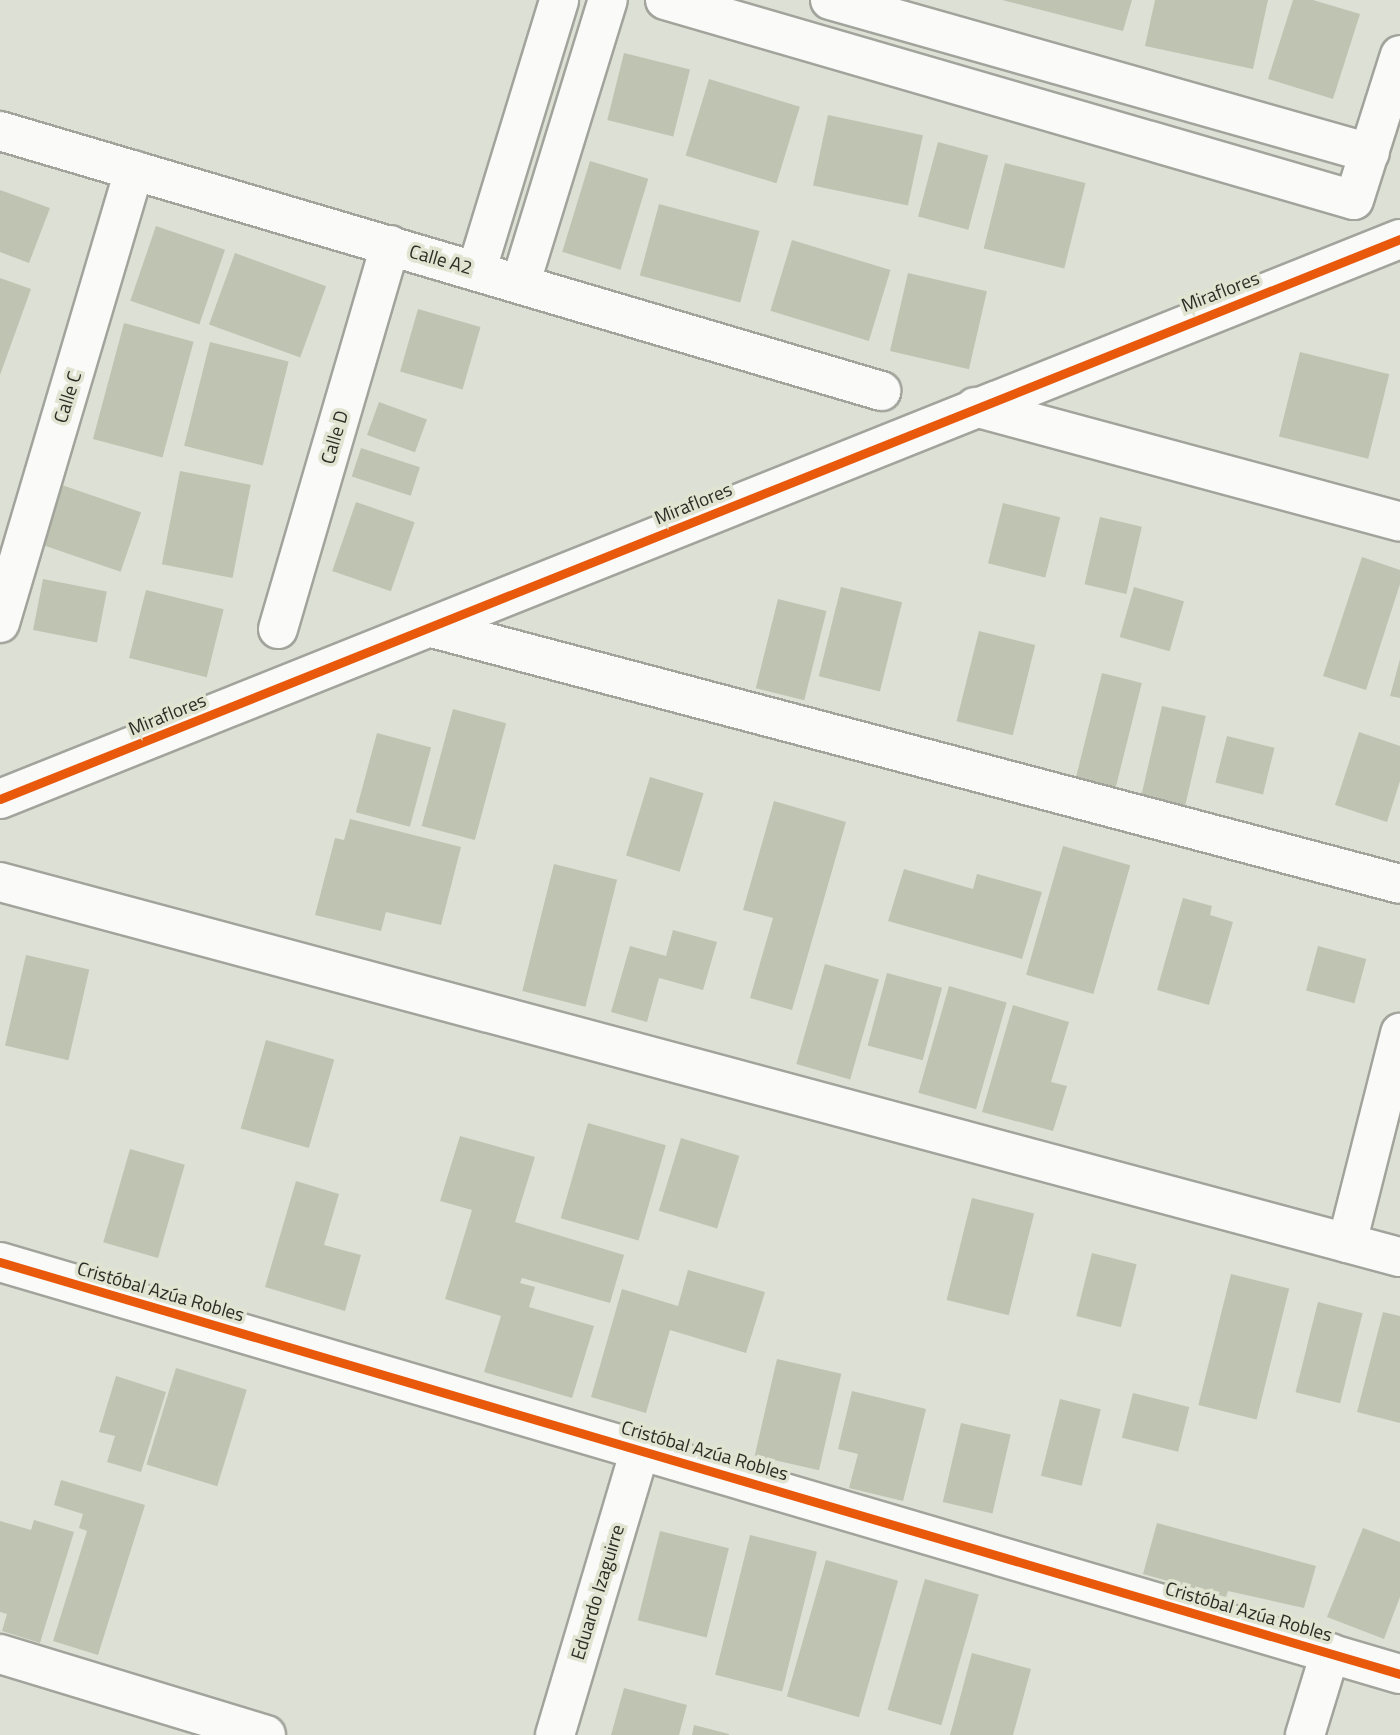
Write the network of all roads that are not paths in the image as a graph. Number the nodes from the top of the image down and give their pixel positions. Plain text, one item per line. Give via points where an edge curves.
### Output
1 (559, 0) edge
2 (608, 0) edge
3 (665, 0) edge
4 (830, 0) edge
5 (1400, 55) edge
6 (0, 131) edge
7 (1370, 153) junction
8 (134, 170) junction
9 (1400, 239) edge
10 (390, 245) junction
11 (477, 269) junction
12 (522, 282) junction
13 (881, 391) dead end
14 (975, 407) junction
15 (1400, 522) edge
16 (0, 623) edge
17 (432, 628) junction
18 (278, 629) dead end
19 (0, 799) edge
20 (0, 882) edge
21 (1400, 884) edge
22 (1400, 1033) edge
23 (1347, 1243) junction
24 (1400, 1257) edge
25 (0, 1262) edge
26 (640, 1449) junction
27 (1330, 1653) junction
28 (0, 1654) edge
29 (1400, 1674) edge
30 (266, 1735) edge
31 (555, 1735) edge
32 (1305, 1735) edge

1 - 11 street
2 - 12 street
3 - 7 street via 1354,200
4 - 7 street
5 - 7 street
6 - 8 street, Calle A2
8 - 10 street, Calle A2
8 - 16 street, Calle C
9 - 14 street, Miraflores
10 - 11 street, Calle A2
10 - 18 street, Calle D
11 - 12 street, Calle A2
12 - 13 street, Calle A2
14 - 15 street
14 - 17 street, Miraflores
17 - 19 street, Miraflores
17 - 21 street
20 - 23 street
22 - 23 street
23 - 24 street
25 - 26 street, Cristóbal Azúa Robles
26 - 27 street, Cristóbal Azúa Robles
26 - 31 street, Eduardo Izaguirre
27 - 29 street, Cristóbal Azúa Robles
27 - 32 street
28 - 30 street

